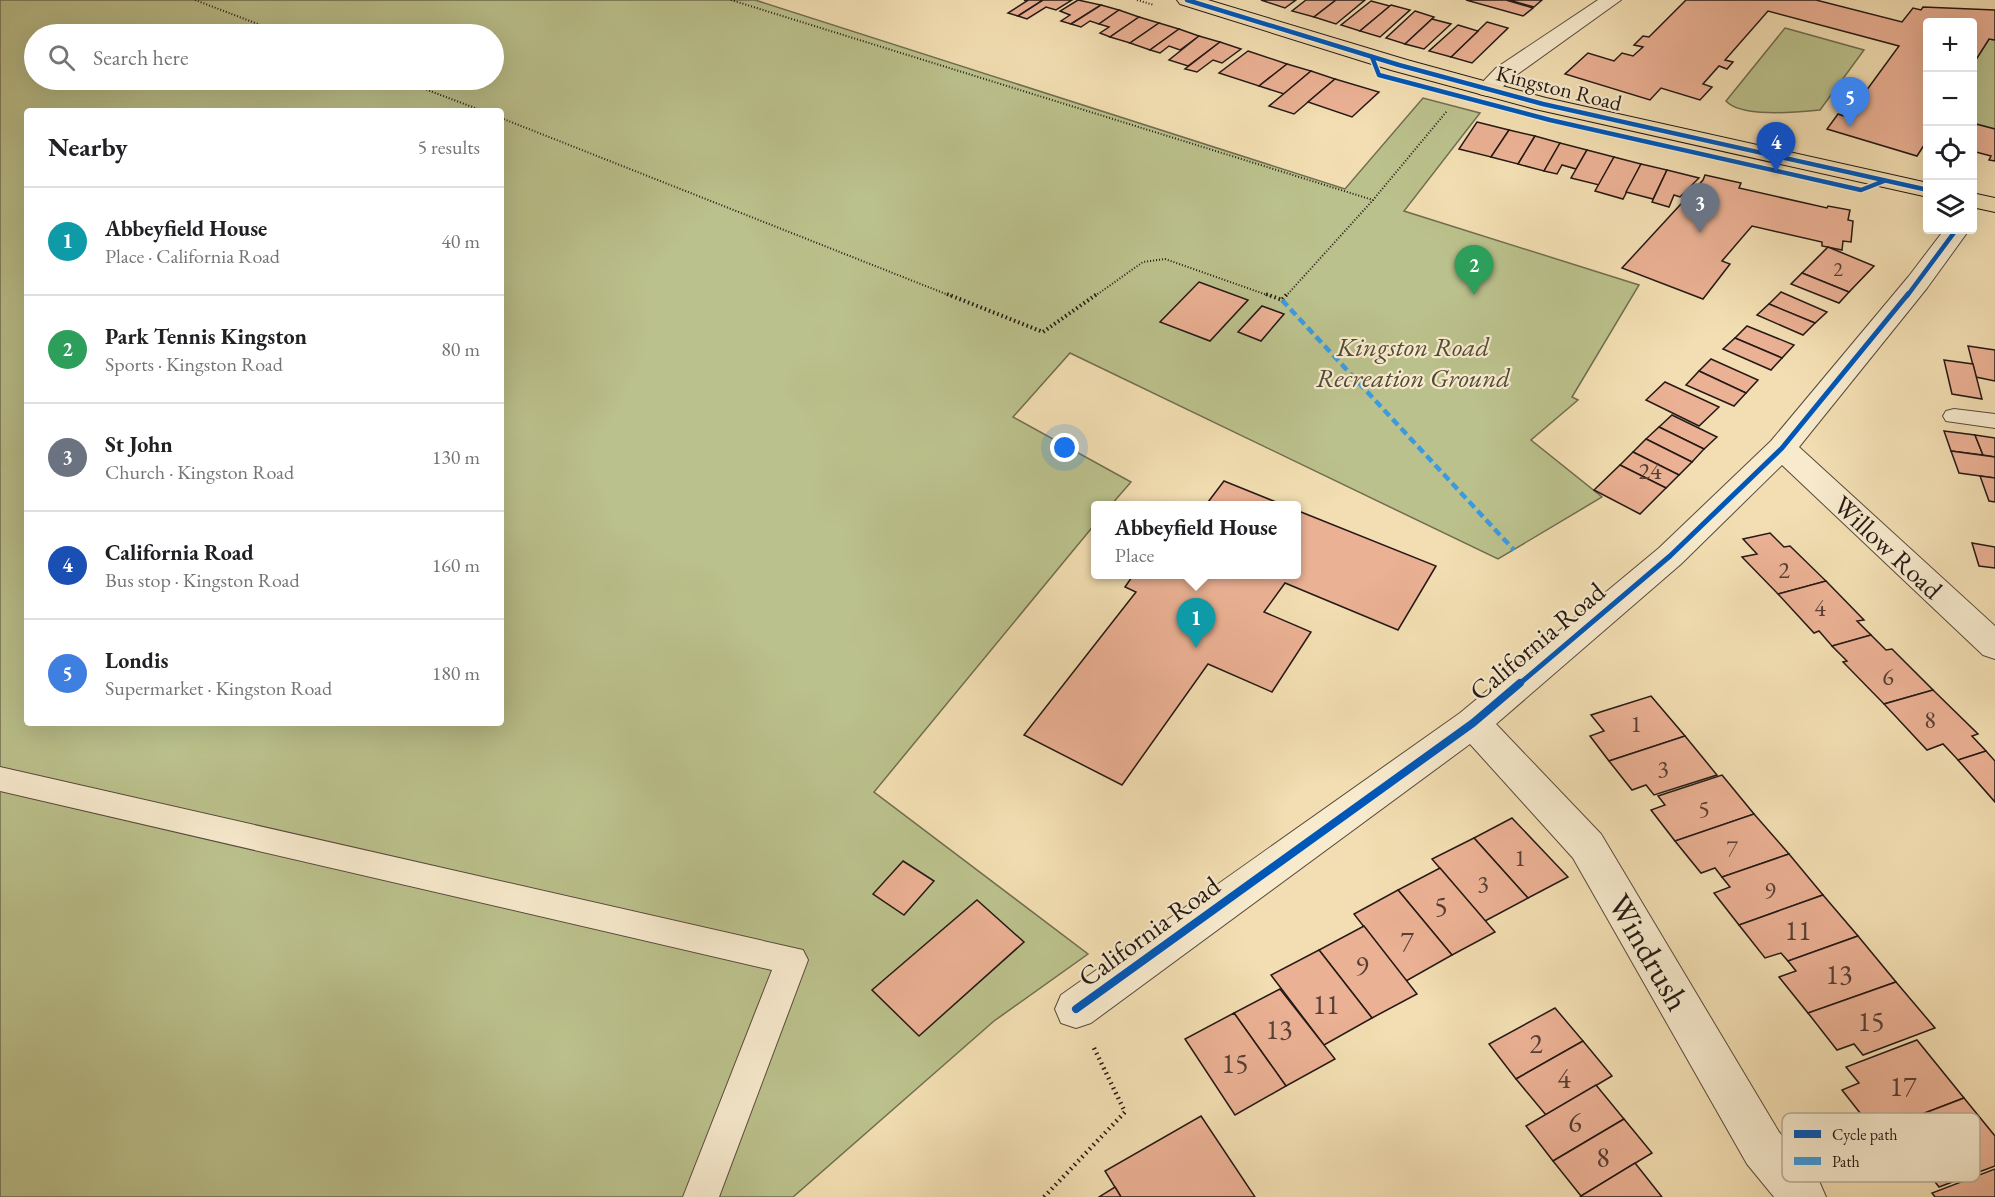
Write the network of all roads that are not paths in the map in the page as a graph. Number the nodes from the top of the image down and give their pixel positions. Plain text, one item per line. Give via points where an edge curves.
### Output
1 (1187, 0) edge
2 (1611, 0) edge
3 (1487, 88) junction
4 (1923, 189) edge
5 (1977, 201) edge
6 (1995, 205) edge
7 (1953, 234) edge
8 (1954, 416) dead end
9 (1995, 421) edge
10 (1782, 448) junction
11 (1995, 645) edge
12 (1473, 723) junction
13 (0, 779) edge
14 (1076, 1009) road end
15 (1782, 1171) edge
16 (1791, 1182) edge
17 (701, 1197) edge
18 (1803, 1197) edge

1 - 3 main road, Kingston Road
2 - 3 street
3 - 4 main road, Kingston Road
5 - 6 main road
7 - 10 street, California Road
8 - 9 lane
10 - 11 street, Willow Road
10 - 12 street, California Road via 1671,556
12 - 14 street, California Road
12 - 15 street, Windrush via 1587,846 1763,1148
13 - 17 lane via 792,960
16 - 18 street, Windrush

